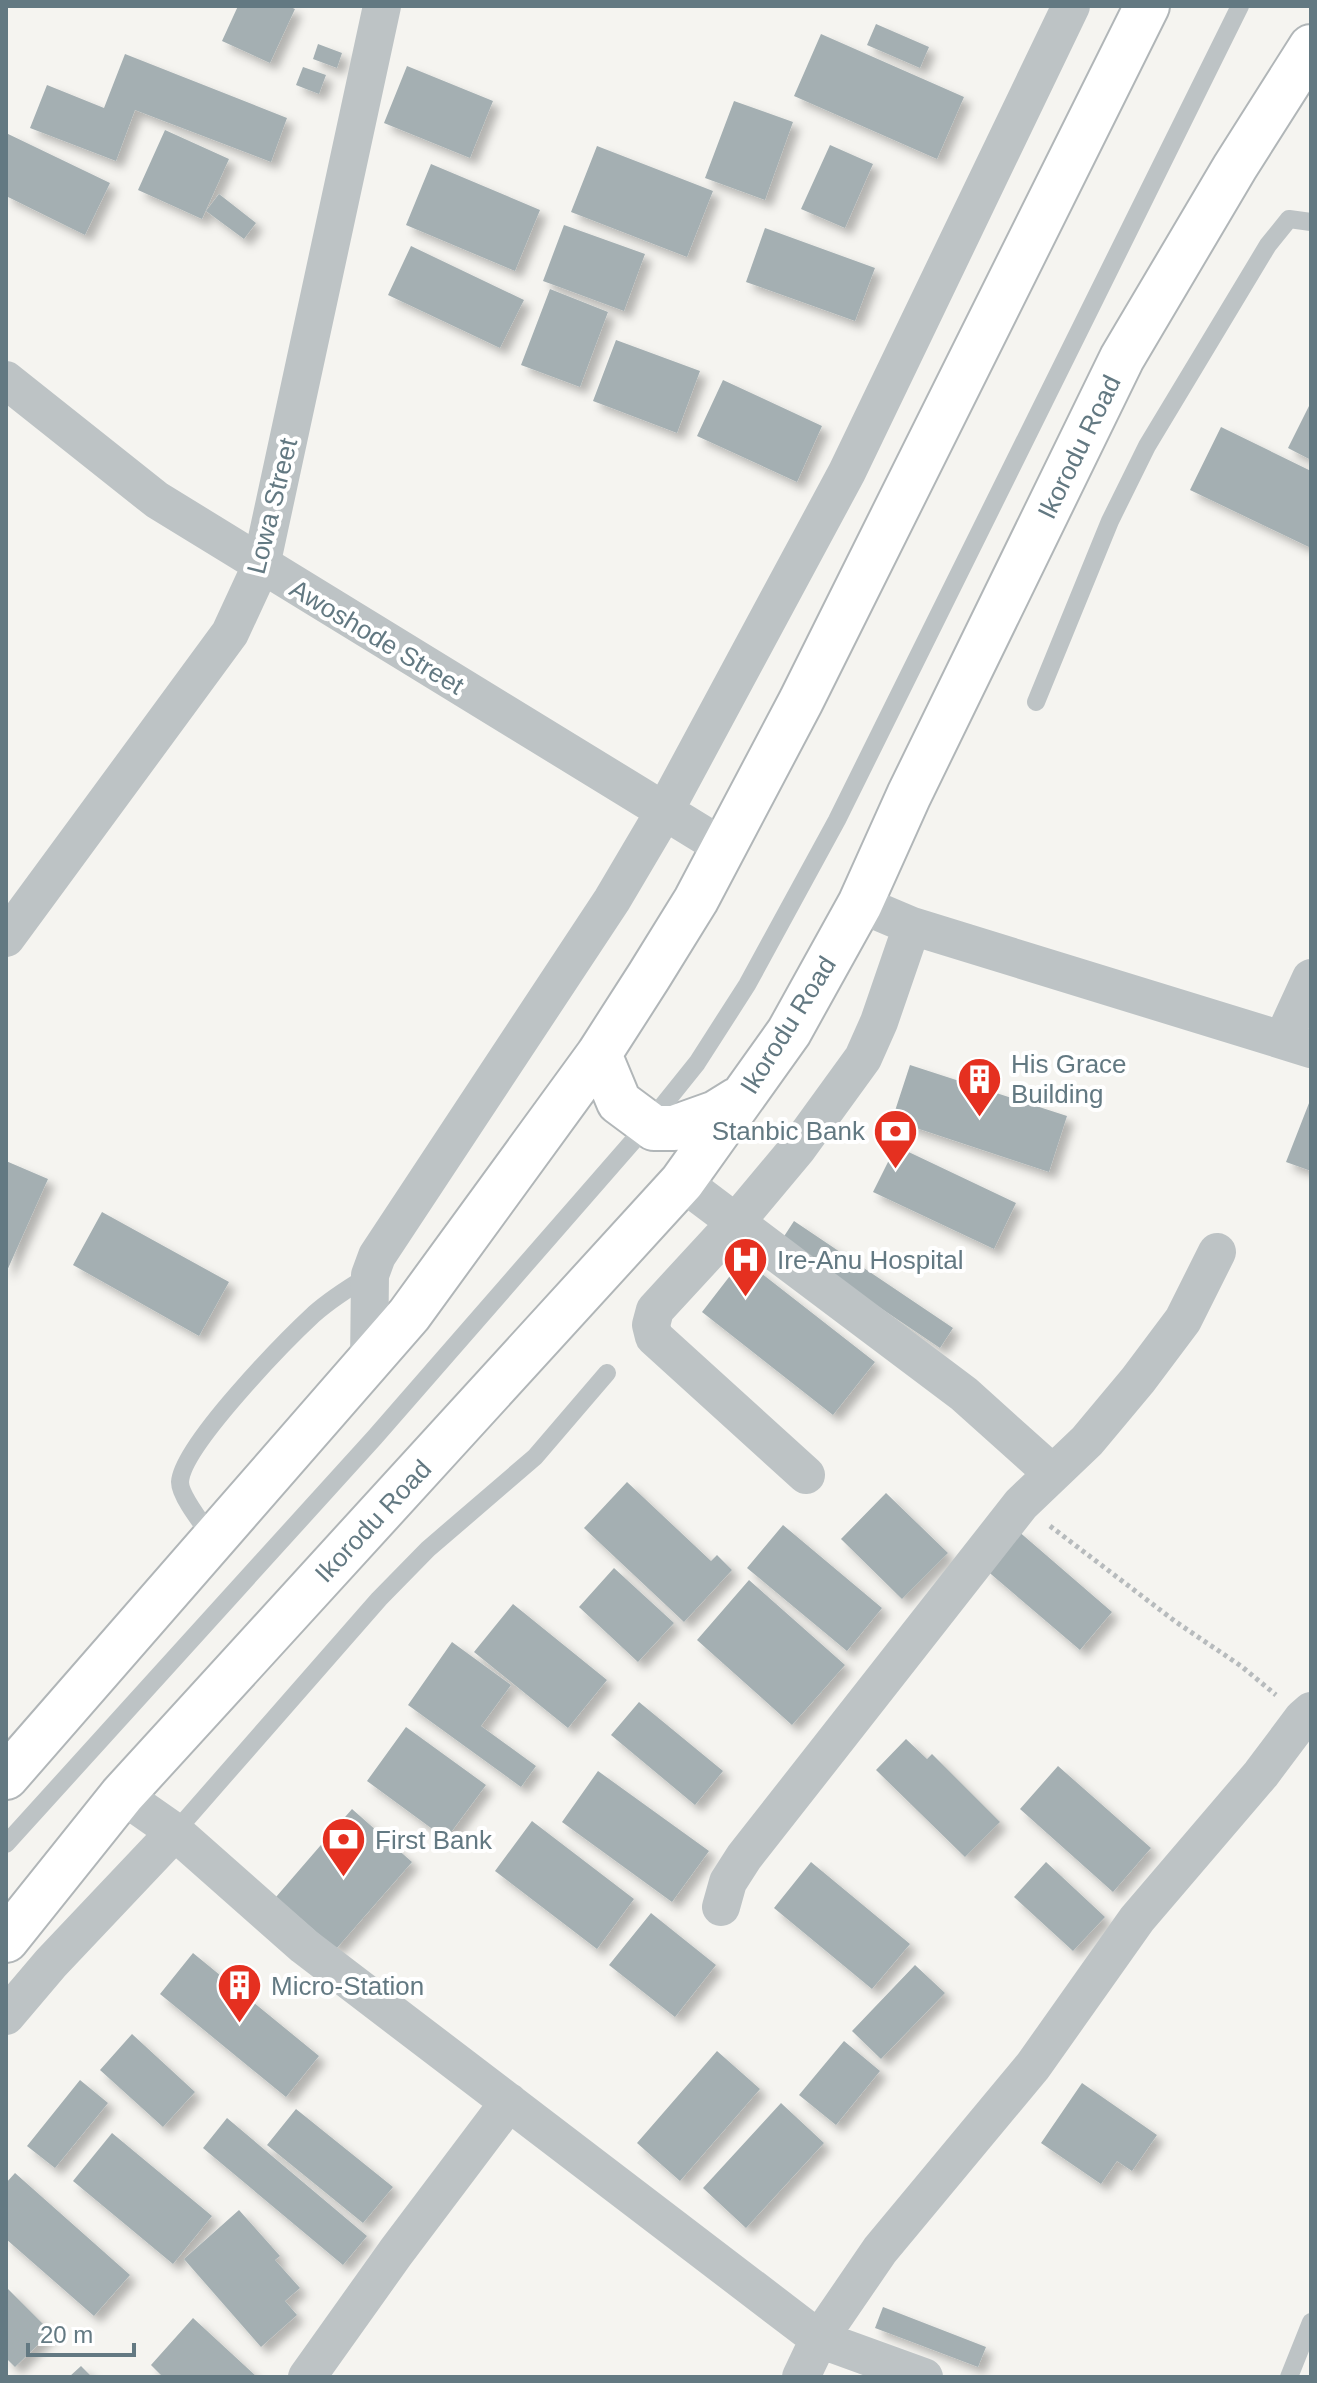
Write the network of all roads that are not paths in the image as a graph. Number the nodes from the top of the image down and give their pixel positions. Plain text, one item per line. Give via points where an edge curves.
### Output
1 (382, 6) edge
2 (1071, 6) edge
3 (1147, 6) edge
4 (1240, 6) edge
5 (1311, 47) edge
6 (1311, 222) edge
7 (6, 380) edge
8 (261, 566) junction
9 (1036, 702) dead end
10 (664, 812) junction
11 (723, 847) junction
12 (860, 904) junction
13 (912, 926) junction
14 (6, 938) edge
15 (1311, 978) edge
16 (1297, 1044) edge
17 (599, 1054) junction
18 (744, 1095) junction
19 (648, 1124) junction
20 (682, 1182) junction
21 (736, 1222) junction
22 (1217, 1252) dead end
23 (370, 1275) junction
24 (369, 1364) junction
25 (607, 1373) dead end
26 (1052, 1473) junction
27 (806, 1475) dead end
28 (214, 1540) junction
29 (1307, 1715) edge
30 (6, 1777) edge
31 (122, 1795) junction
32 (175, 1832) junction
33 (6, 1844) edge
34 (721, 1907) dead end
35 (6, 1940) edge
36 (6, 2016) edge
37 (509, 2102) junction
38 (1311, 2322) edge
39 (819, 2339) junction
40 (307, 2377) edge
41 (801, 2377) edge
42 (924, 2377) edge
43 (1289, 2377) edge

1 - 8 street, Lowa Street
2 - 10 street via 847,472
3 - 11 highway
4 - 19 lane via 837,820 747,985 697,1063
5 - 12 highway, Ikorodu Road via 1122,358
6 - 9 lane via 1289,219 1268,245 1147,446 1110,521
7 - 8 street, Awoshode Street via 157,500
8 - 10 street, Awoshode Street
8 - 14 street, Lowa Street via 230,633
10 - 11 street, Awoshode Street
10 - 23 street via 612,900 385,1243
11 - 17 highway via 696,900
12 - 13 street
12 - 18 highway, Ikorodu Road via 789,1032
13 - 16 street
13 - 21 street via 863,1058
15 - 16 street
17 - 19 highway via 619,1102
17 - 24 highway
18 - 19 highway via 716,1113 674,1128
18 - 20 highway, Ikorodu Road
19 - 33 lane via 375,1437
20 - 21 street
20 - 31 highway, Ikorodu Road
21 - 26 street via 964,1394
21 - 27 street via 655,1310 654,1337
22 - 26 street via 1183,1320 1087,1441
23 - 24 street
23 - 28 lane via 335,1297 271,1359 186,1464 182,1492
24 - 28 highway
25 - 32 lane via 535,1457 379,1599
26 - 34 street via 1021,1504 744,1857 728,1882
28 - 30 highway
29 - 39 street via 1137,1919 1033,2066 880,2250
31 - 32 street
31 - 35 highway, Ikorodu Road
32 - 36 street
32 - 37 street via 304,1946
37 - 39 street
37 - 40 street
38 - 43 lane
39 - 41 street
39 - 42 street

